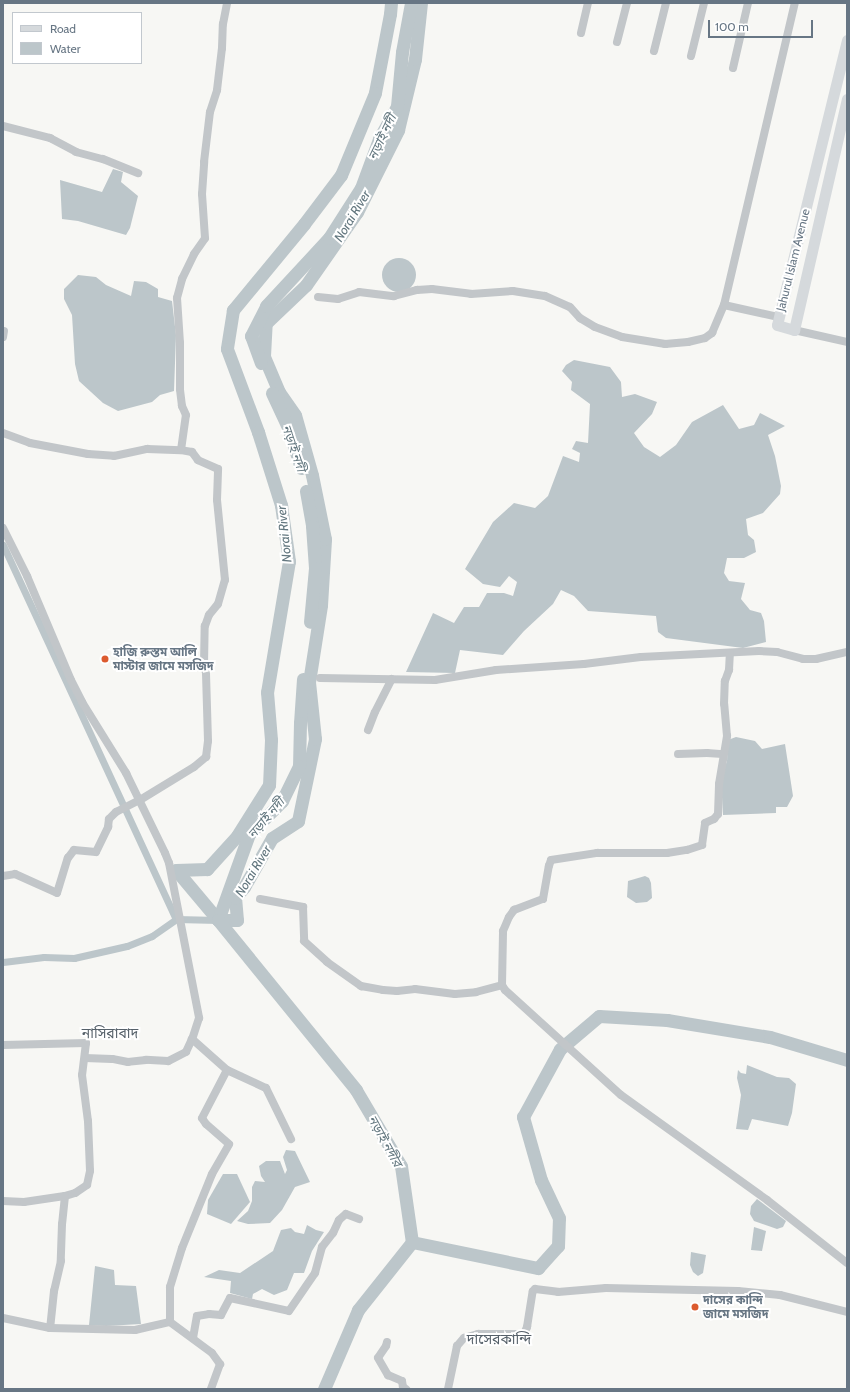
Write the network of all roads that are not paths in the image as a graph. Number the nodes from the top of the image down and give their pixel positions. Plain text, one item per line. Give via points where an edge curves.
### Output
1 (227, 3) edge
2 (588, 3) edge
3 (627, 3) edge
4 (666, 3) edge
5 (704, 3) edge
6 (748, 3) edge
7 (795, 3) edge
8 (581, 33) dead end
9 (847, 40) edge
10 (617, 42) dead end
11 (654, 51) dead end
12 (691, 56) dead end
13 (733, 68) dead end
14 (847, 99) edge
15 (3, 126) edge
16 (138, 173) dead end
17 (318, 297) dead end
18 (724, 305) junction
19 (778, 317) junction
20 (794, 330) junction
21 (847, 342) edge
22 (3, 434) edge
23 (181, 450) junction
24 (3, 528) edge
25 (847, 652) edge
26 (730, 653) junction
27 (320, 678) dead end
28 (392, 679) junction
29 (368, 730) dead end
30 (678, 754) dead end
31 (724, 754) junction
32 (140, 800) junction
33 (3, 876) edge
34 (260, 899) dead end
35 (503, 988) junction
36 (192, 1039) junction
37 (3, 1045) edge
38 (84, 1058) junction
39 (227, 1070) junction
40 (291, 1139) dead end
41 (65, 1196) junction
42 (3, 1201) edge
43 (359, 1219) dead end
44 (847, 1263) edge
45 (847, 1312) edge
46 (3, 1318) edge
47 (170, 1322) junction
48 (50, 1328) junction
49 (193, 1338) junction
50 (387, 1342) dead end
51 (404, 1388) edge
52 (211, 1389) edge
53 (448, 1389) edge

1 - 23 street via 217,90 210,112 204,162 202,194 205,238 185,273 177,298 180,389 186,415
2 - 8 street
3 - 10 street
4 - 11 street
5 - 12 street
6 - 13 street
7 - 18 street
9 - 19 street, Jahurul Islam Avenue
14 - 20 street, Jahurul Islam Avenue
15 - 16 street via 50,138 76,152 103,159
17 - 18 street via 338,299 359,292 394,296 432,289 470,294 513,291 545,296 570,307 580,318 595,327 622,337 665,344 688,342 712,333
18 - 19 street
19 - 20 street, Jahurul Islam Avenue via 777,325
20 - 21 street
22 - 23 street via 30,444 88,454 114,456 147,449
23 - 32 street via 192,452 198,460 218,470 217,500 225,580 218,604 209,615 205,626 204,665 208,741 206,757
24 - 32 street via 70,680
25 - 26 street via 816,659 803,659 777,652
26 - 28 street via 619,658 584,664 496,670 435,680
26 - 31 street via 725,682 727,736
27 - 28 street
28 - 29 street
30 - 31 street
31 - 35 street via 718,814 705,823 700,846 667,854 597,853 552,860 548,866 543,898 514,910 503,931
32 - 33 street via 116,812 109,819 108,827 96,852 74,850 68,858 57,893 15,874
32 - 36 street via 169,863 199,1018
34 - 35 street via 303,907 304,941 327,962 361,986 383,990 415,989 455,994
35 - 44 street via 621,1095 767,1200
36 - 38 street via 186,1052 168,1061 128,1062
36 - 39 street
37 - 38 street via 86,1043
38 - 41 street via 82,1075 88,1121 90,1171 87,1185
39 - 40 street via 266,1088
39 - 47 street via 202,1118 229,1144 212,1174 182,1248 170,1287
41 - 42 street via 24,1202
41 - 48 street via 61,1261 54,1291
43 - 49 street via 346,1214 339,1220 322,1247 315,1273 289,1310 230,1298 221,1315 197,1316
45 - 53 street via 780,1295 738,1291 606,1288 558,1292 536,1289 533,1290 524,1334 478,1334 464,1338 457,1346
46 - 48 street
47 - 48 street via 135,1330
47 - 49 street
49 - 52 street via 212,1353 220,1364
50 - 51 street via 378,1358 388,1374 402,1381

